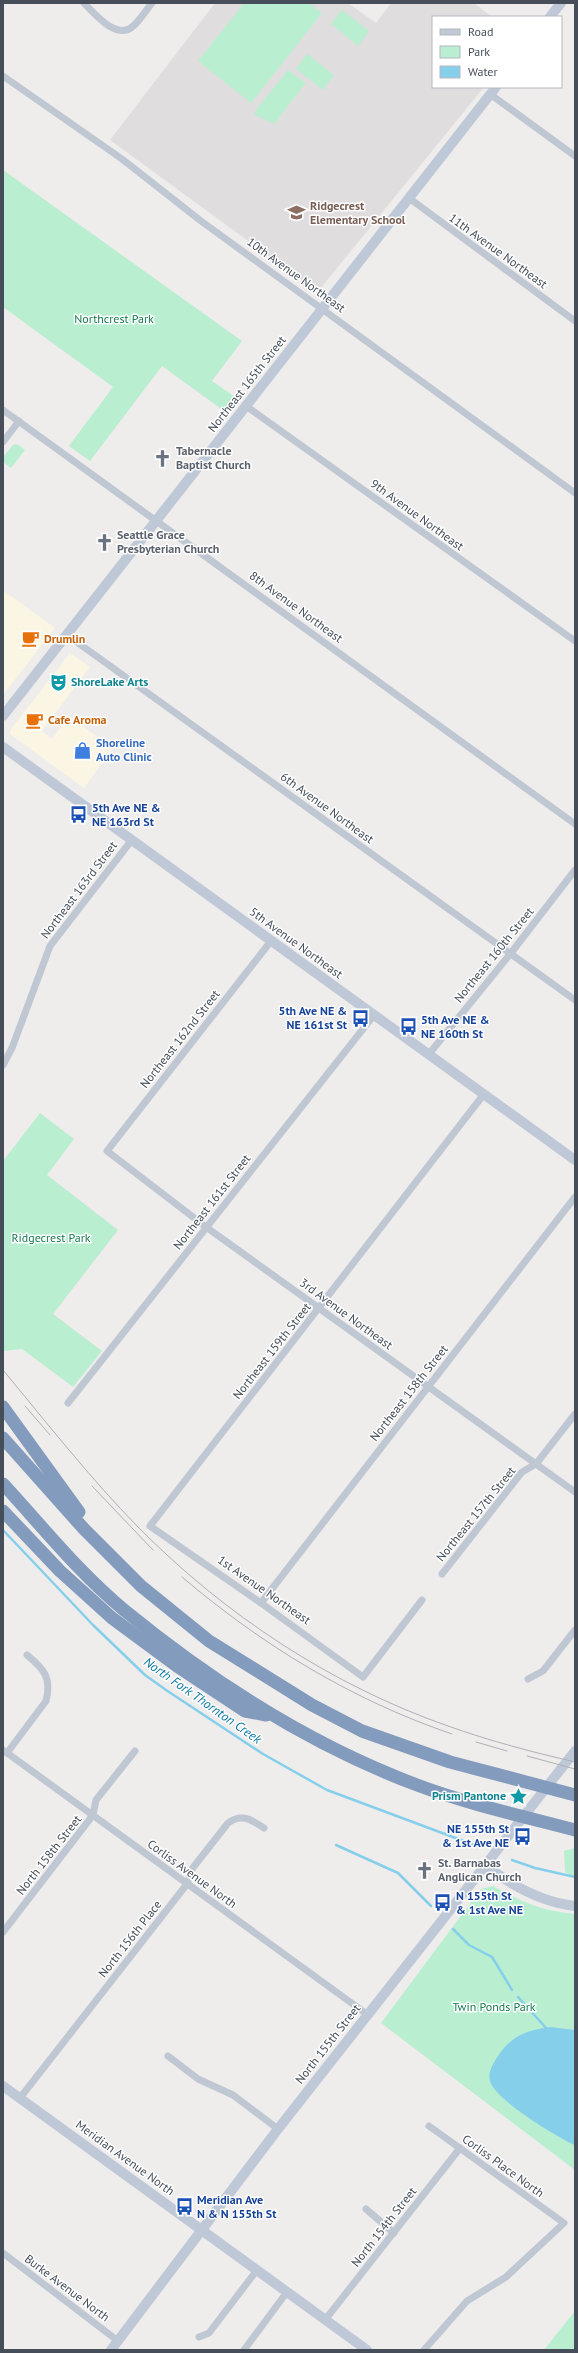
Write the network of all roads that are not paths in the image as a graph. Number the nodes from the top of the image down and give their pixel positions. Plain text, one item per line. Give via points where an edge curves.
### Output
1 (84, 3) edge
2 (152, 3) edge
3 (561, 3) edge
4 (551, 16) edge
5 (3, 76) edge
6 (493, 90) edge
7 (575, 156) edge
8 (409, 198) junction
9 (323, 308) junction
10 (575, 321) edge
11 (246, 406) junction
12 (3, 410) edge
13 (19, 421) junction
14 (3, 442) edge
15 (575, 493) edge
16 (157, 520) junction
17 (67, 635) junction
18 (575, 641) edge
19 (3, 716) edge
20 (3, 747) edge
21 (575, 824) edge
22 (131, 841) junction
23 (575, 870) edge
24 (271, 941) junction
25 (511, 953) junction
26 (575, 1000) edge
27 (374, 1015) junction
28 (429, 1054) junction
29 (3, 1065) edge
30 (484, 1094) junction
31 (107, 1151) joint
32 (575, 1160) edge
33 (575, 1197) edge
34 (206, 1227) junction
35 (319, 1308) junction
36 (428, 1386) junction
37 (68, 1403) dead end
38 (3, 1408) edge
39 (575, 1414) edge
40 (3, 1438) edge
41 (536, 1464) junction
42 (3, 1484) edge
43 (575, 1492) edge
44 (3, 1511) edge
45 (150, 1526) joint
46 (110, 1556) junction
47 (442, 1574) dead end
48 (422, 1600) dead end
49 (261, 1603) junction
50 (575, 1630) edge
51 (27, 1655) dead end
52 (528, 1679) dead end
53 (274, 1717) junction
54 (5, 1751) edge
55 (135, 1751) dead end
56 (573, 1754) edge
57 (575, 1795) edge
58 (93, 1815) junction
59 (264, 1828) dead end
60 (575, 1830) edge
61 (485, 1866) junction
62 (187, 1884) junction
63 (575, 1906) edge
64 (3, 1932) edge
65 (368, 2015) junction
66 (168, 2056) dead end
67 (3, 2086) edge
68 (20, 2098) junction
69 (429, 2126) dead end
70 (278, 2130) junction
71 (460, 2148) junction
72 (366, 2209) dead end
73 (202, 2231) junction
74 (394, 2232) junction
75 (3, 2253) edge
76 (257, 2270) junction
77 (287, 2292) junction
78 (325, 2320) junction
79 (199, 2337) dead end
80 (118, 2341) junction
81 (111, 2350) edge
82 (244, 2350) edge
83 (367, 2350) edge
84 (424, 2350) edge

1 - 2 street via 105,23 117,29 127,30 133,27
3 - 4 street
5 - 9 street, 10th Avenue Northeast via 122,158 201,221
6 - 7 street
6 - 8 street, Northeast 165th Street
8 - 9 street, Northeast 165th Street
8 - 10 street, 11th Avenue Northeast
9 - 11 street, Northeast 165th Street
9 - 15 street, 10th Avenue Northeast
11 - 16 street, Northeast 165th Street
11 - 18 street, 9th Avenue Northeast
12 - 13 street, 8th Avenue Northeast
13 - 14 street
13 - 16 street, 8th Avenue Northeast
16 - 17 street, Northeast 165th Street
16 - 21 street, 8th Avenue Northeast
17 - 19 street, Northeast 165th Street
17 - 25 street, 6th Avenue Northeast
20 - 22 street, 5th Avenue Northeast
22 - 24 street, 5th Avenue Northeast
22 - 29 street, Northeast 163rd Street via 50,946 12,1048
23 - 25 street, Northeast 160th Street
24 - 27 street, 5th Avenue Northeast
24 - 31 street, Northeast 162nd Street
25 - 26 street, 6th Avenue Northeast
25 - 28 street, Northeast 160th Street
27 - 28 street, 5th Avenue Northeast
27 - 34 street, Northeast 161st Street
28 - 30 street, 5th Avenue Northeast
30 - 32 street, 5th Avenue Northeast
30 - 35 street, Northeast 159th Street
31 - 34 street, 3rd Avenue Northeast
33 - 36 street, Northeast 158th Street
34 - 35 street, 3rd Avenue Northeast
34 - 37 street, Northeast 161st Street
35 - 36 street, 3rd Avenue Northeast
35 - 45 street, Northeast 159th Street
36 - 41 street, 3rd Avenue Northeast
36 - 49 street, Northeast 158th Street
38 - 46 highway
39 - 41 street, Northeast 157th Street
40 - 46 highway
41 - 43 street, 3rd Avenue Northeast
41 - 47 street, Northeast 157th Street via 522,1472
42 - 53 highway via 82,1570 123,1609 206,1672
44 - 53 highway via 60,1571 118,1622 177,1666 245,1711
45 - 49 street, 1st Avenue Northeast
46 - 57 highway via 141,1586 209,1641 312,1705 362,1731 409,1749 495,1775
48 - 49 street, 1st Avenue Northeast via 363,1677
50 - 52 street via 543,1671
51 - 54 street via 42,1667 49,1680 49,1691 46,1701
53 - 60 highway via 339,1751 417,1785 476,1804
54 - 58 street, Corliss Avenue North
55 - 58 street, North 158th Street via 96,1800
56 - 61 street, North 155th Street
58 - 62 street, Corliss Avenue North
58 - 64 street, North 158th Street
59 - 62 street, North 156th Place via 246,1818 232,1820 192,1869
61 - 63 street via 523,1890 544,1899
61 - 65 street, North 155th Street
62 - 65 street, Corliss Avenue North
62 - 68 street, North 156th Place
65 - 70 street, North 155th Street
66 - 70 street via 198,2079 232,2095
67 - 68 street, Meridian Avenue North
68 - 73 street, Meridian Avenue North
69 - 71 street, Corliss Place North
70 - 73 street, North 155th Street
71 - 74 street, North 154th Street
71 - 84 street, Corliss Place North via 564,2223 506,2277 467,2301
72 - 74 street
73 - 76 street, Meridian Avenue North
73 - 80 street, North 155th Street
74 - 78 street, North 154th Street
75 - 80 street, Burke Avenue North
76 - 77 street, Meridian Avenue North
76 - 79 street via 209,2333
77 - 78 street, Meridian Avenue North
77 - 82 street
78 - 83 street, Meridian Avenue North
80 - 81 street, North 155th Street

